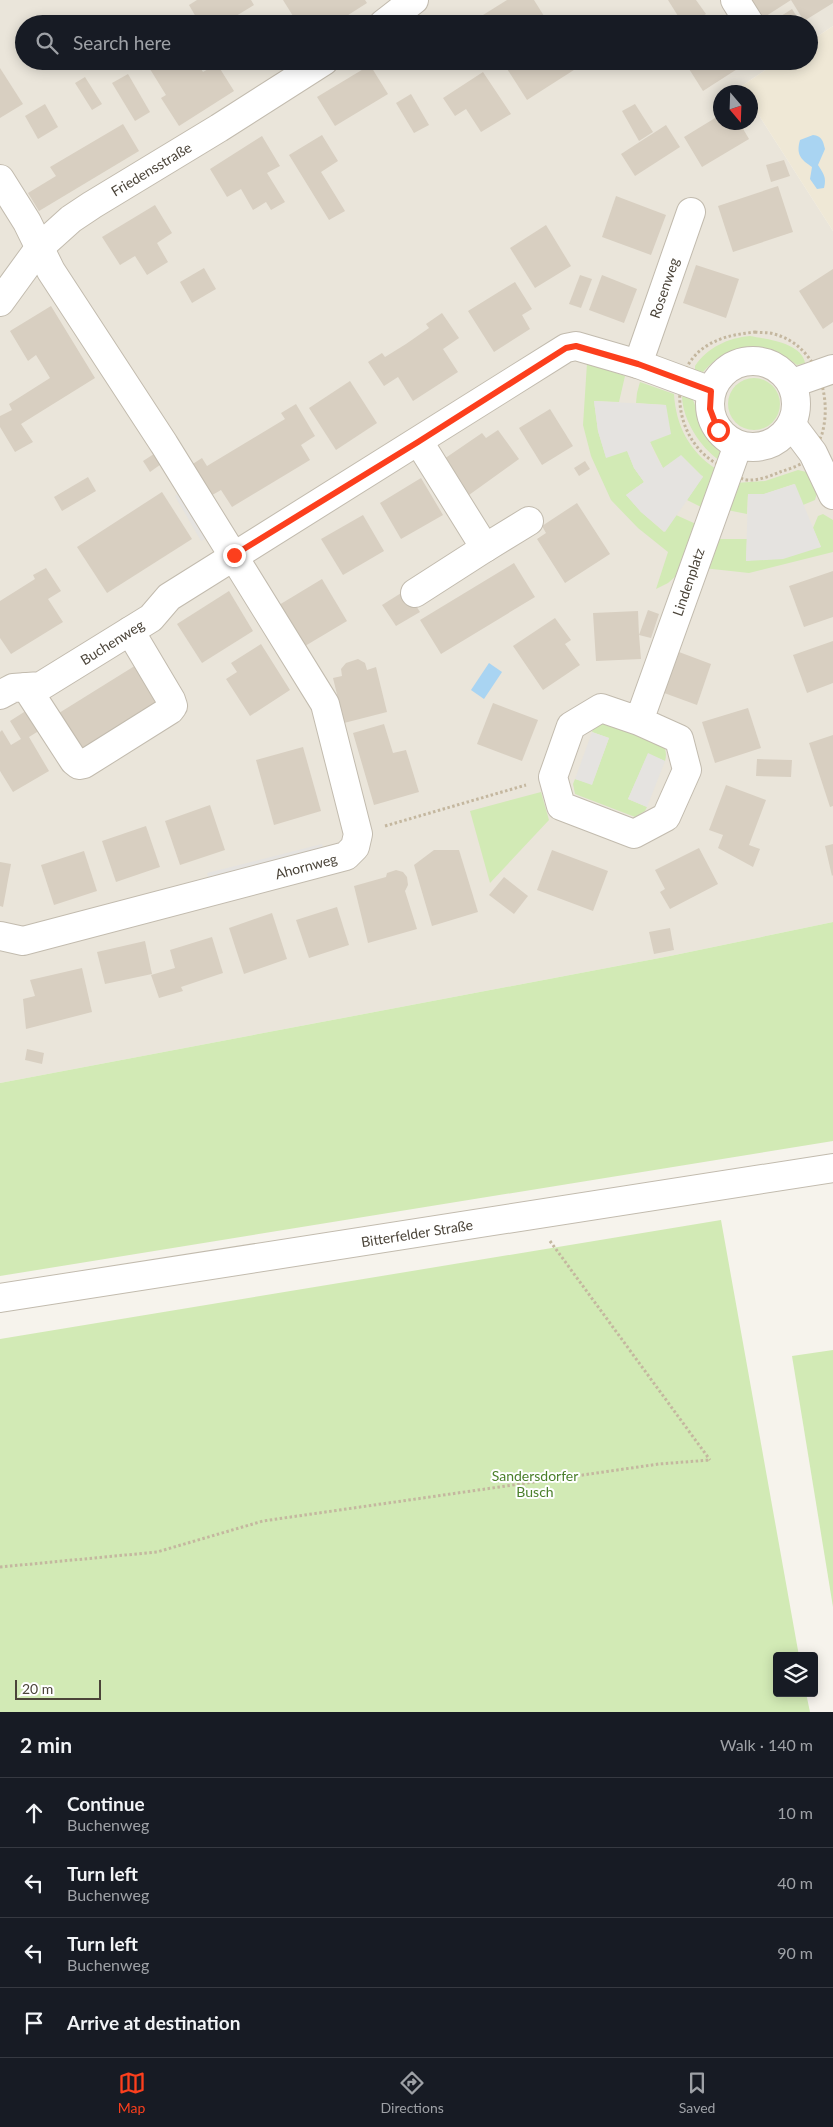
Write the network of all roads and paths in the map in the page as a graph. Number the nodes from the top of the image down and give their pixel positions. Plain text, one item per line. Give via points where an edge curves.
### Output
1 (735, 0) edge
2 (744, 15) edge
3 (310, 70) edge
4 (0, 179) edge
5 (691, 212) dead end
6 (40, 247) junction
7 (0, 302) edge
8 (638, 364) junction
9 (827, 371) edge
10 (682, 380) junction
11 (792, 383) junction
12 (711, 391) junction
13 (792, 425) junction
14 (418, 442) junction
15 (814, 453) junction
16 (734, 457) junction
17 (833, 494) edge
18 (529, 521) dead end
19 (485, 548) junction
20 (234, 555) junction
21 (415, 593) dead end
22 (130, 631) junction
23 (26, 687) junction
24 (0, 696) edge
25 (639, 721) junction
26 (553, 777) junction
27 (358, 834) junction
28 (0, 936) edge
29 (833, 1168) edge
30 (538, 1214) junction
31 (0, 1298) edge
32 (0, 1567) edge

1 - 2 street
3 - 6 street, Friedensstraße via 92,205
4 - 6 street
5 - 8 street, Rosenweg
6 - 7 street, Friedensstraße
6 - 20 street via 51,271
8 - 10 street, Buchenweg
8 - 14 street, Buchenweg via 576,346 566,348
9 - 10 path via 795,344 775,334 755,332 730,335 708,345 696,354
9 - 11 street
9 - 15 path via 827,410
10 - 12 street, Buchenweg
10 - 16 path via 679,406 687,430 701,452 711,461
11 - 12 street via 774,365 751,360 729,366
11 - 13 street via 797,405
12 - 16 street via 710,409
13 - 15 street
13 - 16 street via 779,439
14 - 19 street
14 - 20 street, Buchenweg
15 - 16 path via 802,463 764,478 747,480 738,477
15 - 17 street
16 - 25 street, Lindenplatz
18 - 19 street
19 - 21 street
20 - 22 street, Buchenweg via 169,597 151,618
20 - 27 street via 325,704
22 - 23 street, Buchenweg via 41,686
22 - 23 street via 173,706 84,764 74,761
23 - 24 street, Buchenweg via 13,688
25 - 26 street via 601,708 570,726
25 - 26 street via 679,738 687,770 666,817 634,834 561,806
26 - 27 path
27 - 28 street, Ahornweg via 355,847 346,856 23,941
29 - 30 street, Bitterfelder Straße
30 - 31 street, Bitterfelder Straße
30 - 32 path via 547,1237 710,1460 659,1464 263,1520 156,1552

